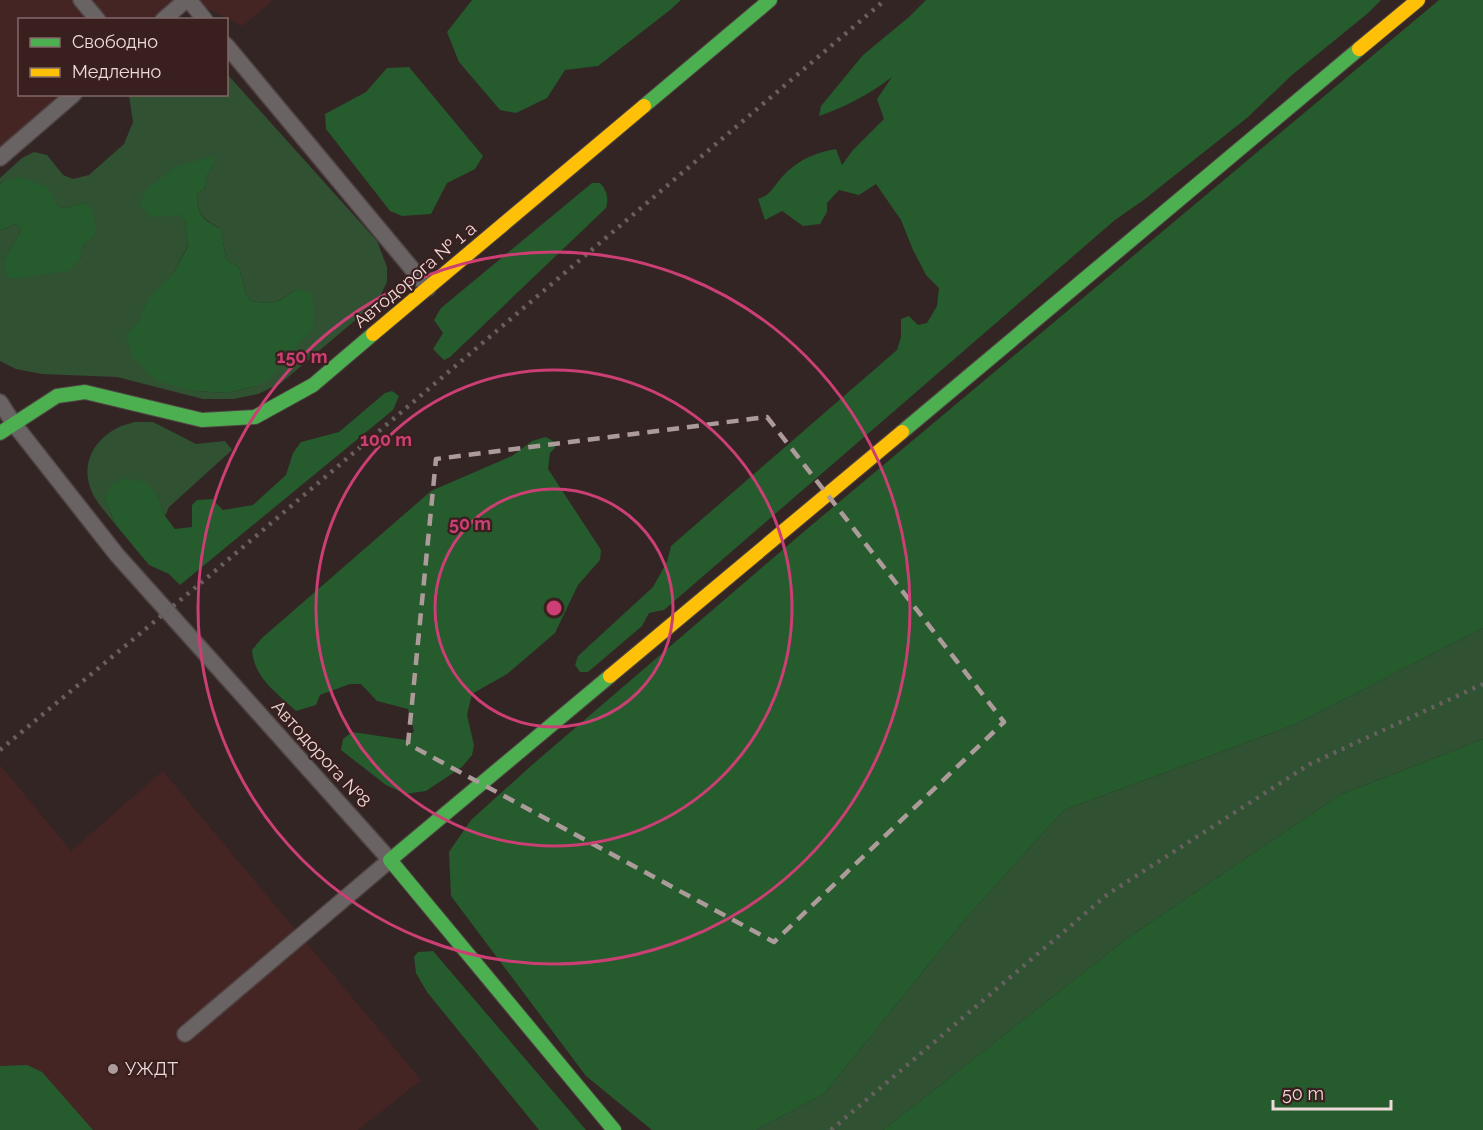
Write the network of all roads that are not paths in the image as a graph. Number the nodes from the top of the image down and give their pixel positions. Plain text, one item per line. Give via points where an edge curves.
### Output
1 (81, 0) edge
2 (187, 0) edge
3 (770, 0) edge
4 (1418, 0) edge
5 (96, 18) edge
6 (165, 18) edge
7 (203, 18) edge
8 (228, 47) edge
9 (72, 96) edge
10 (0, 158) edge
11 (428, 288) junction
12 (0, 402) edge
13 (14, 424) junction
14 (0, 433) edge
15 (390, 860) junction
16 (185, 1034) dead end
17 (614, 1130) edge

1 - 5 street
2 - 6 street
2 - 7 street
3 - 11 street, Автодорога № 1 а
4 - 15 street
8 - 11 street
9 - 10 street
11 - 13 street, Автодорога № 1 а via 313,385 255,417 202,420 85,392 57,396
12 - 13 street, Автодорога №8
13 - 14 street, Автодорога № 1 а
13 - 15 street, Автодорога №8 via 117,555
15 - 16 street
15 - 17 street, Автодорога №8

